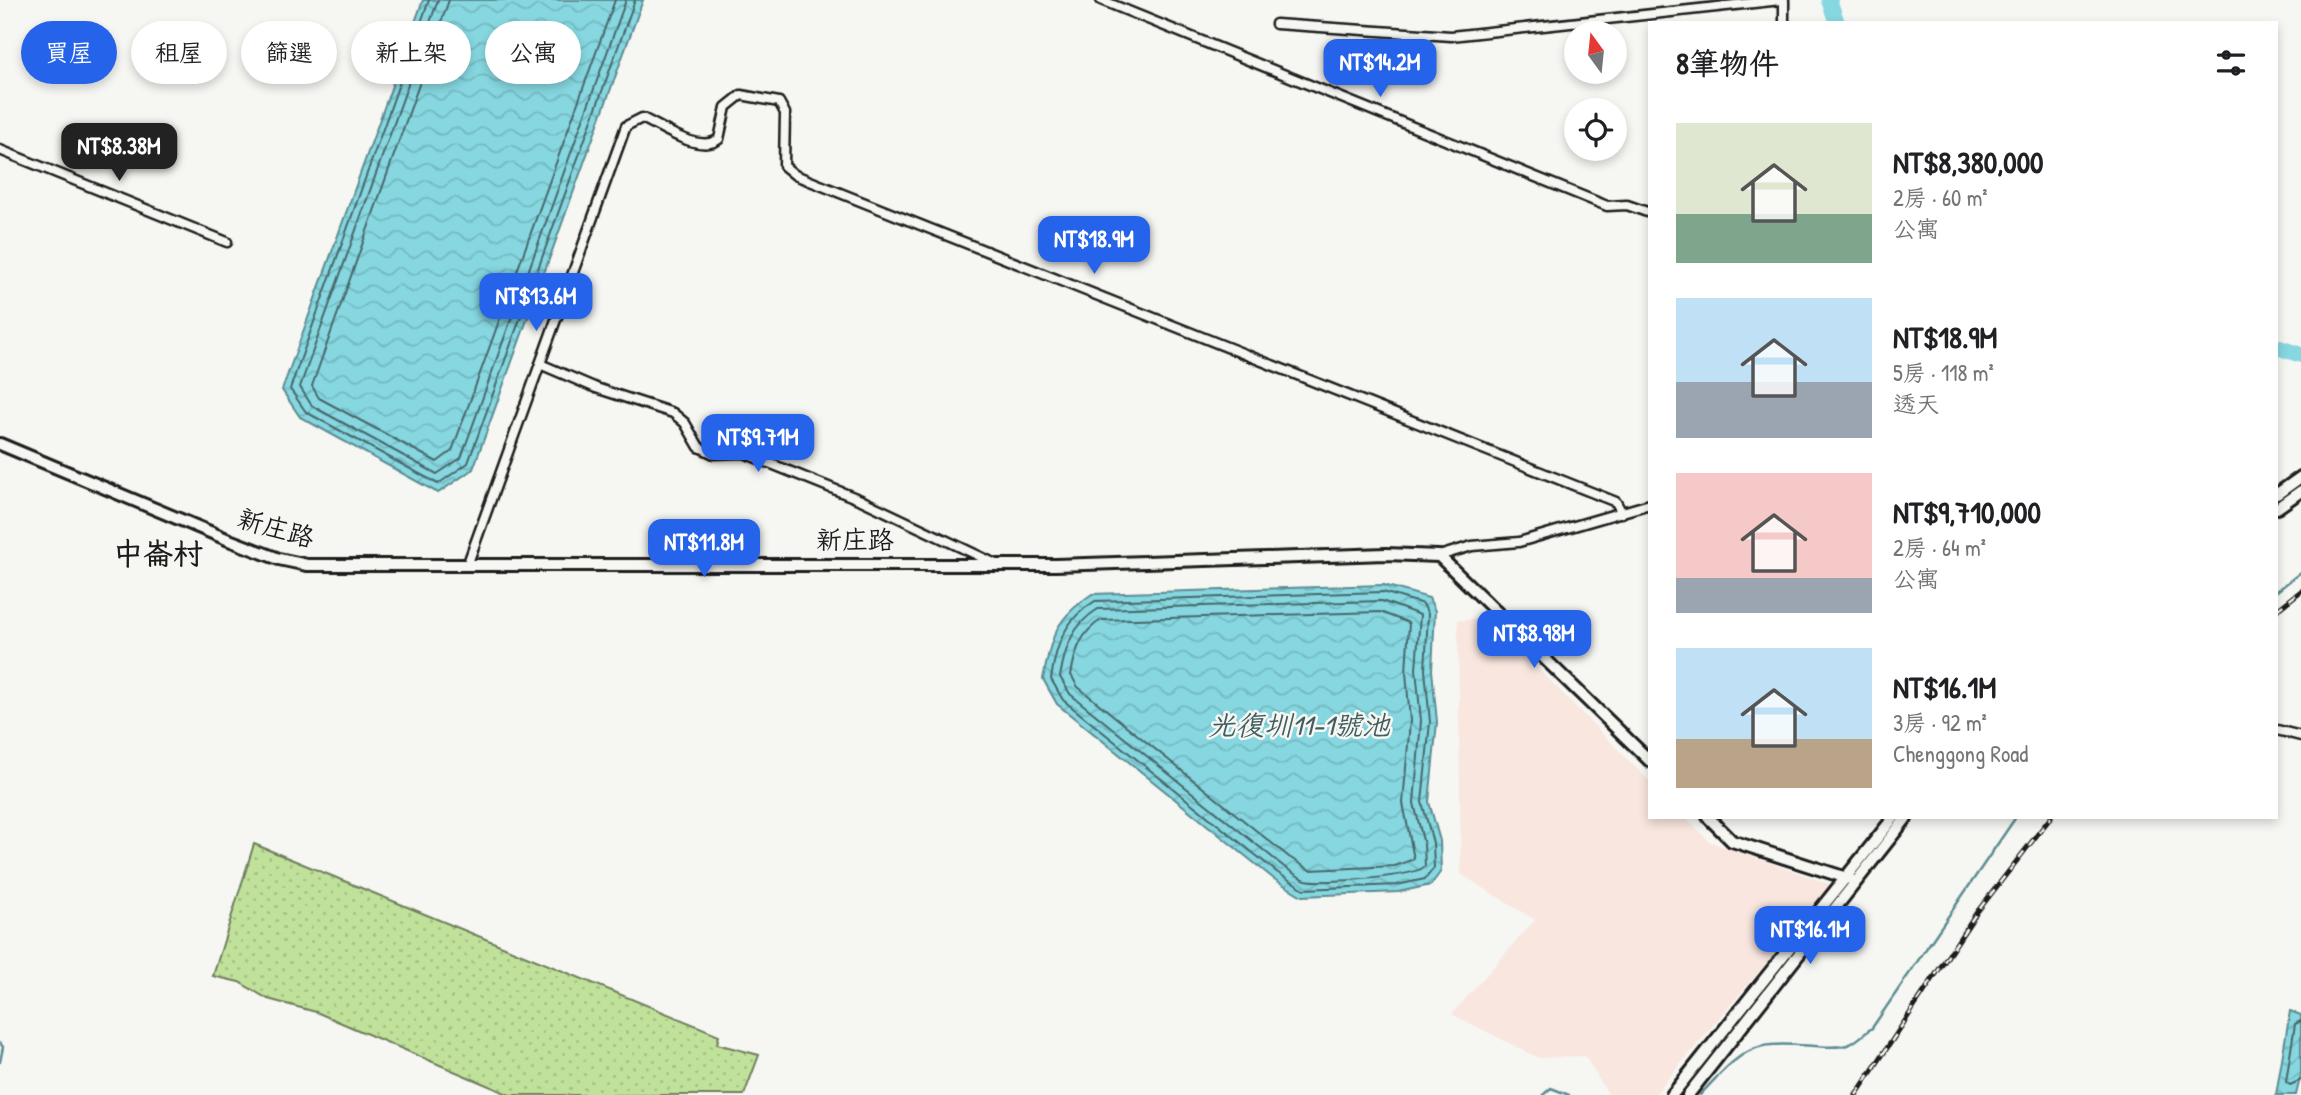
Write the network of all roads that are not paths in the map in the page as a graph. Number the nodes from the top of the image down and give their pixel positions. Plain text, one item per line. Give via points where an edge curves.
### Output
1 (1101, 0) edge
2 (1782, 0) edge
3 (1784, 21) edge
4 (1276, 24) dead end
5 (0, 150) edge
6 (1648, 212) edge
7 (227, 242) dead end
8 (540, 364) junction
9 (0, 444) edge
10 (2301, 477) edge
11 (2301, 491) edge
12 (2278, 493) edge
13 (1648, 505) edge
14 (2278, 507) edge
15 (1622, 513) junction
16 (1439, 556) junction
17 (468, 563) junction
18 (996, 564) junction
19 (2278, 730) edge
20 (2301, 736) edge
21 (1648, 759) edge
22 (1710, 819) edge
23 (1893, 819) edge
24 (1905, 819) edge
25 (1850, 879) junction
26 (1672, 1095) edge
27 (1688, 1095) edge

1 - 6 street via 1607,206 1627,205
2 - 3 street
2 - 4 street via 1451,36
5 - 7 street
8 - 15 street via 626,126 642,118 701,144 713,144 719,139 726,107 741,95 779,102 785,113 784,166 795,175 1616,502
8 - 17 street
8 - 18 street via 673,413 699,447 714,454 744,453 861,500
9 - 17 street, 新庄路 via 279,558 307,565
10 - 12 street
11 - 14 street
13 - 15 street
15 - 16 street via 1519,542 1472,546
16 - 18 street, 新庄路
16 - 21 street
17 - 18 street, 新庄路
19 - 20 street
22 - 25 street via 1732,841
23 - 25 street
24 - 25 street
25 - 26 street
25 - 27 street

